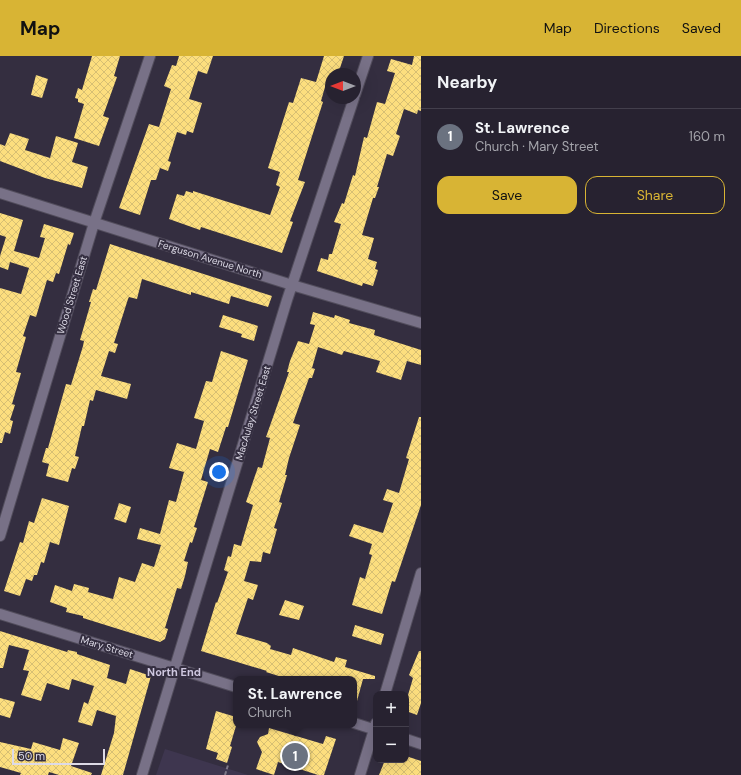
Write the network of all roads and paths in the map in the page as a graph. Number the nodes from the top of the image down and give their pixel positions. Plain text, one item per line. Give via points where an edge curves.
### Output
1 (150, 56) edge
2 (368, 56) edge
3 (361, 78) edge
4 (353, 104) edge
5 (0, 193) edge
6 (94, 223) junction
7 (292, 285) junction
8 (421, 323) edge
9 (0, 536) edge
10 (421, 573) edge
11 (0, 614) edge
12 (175, 668) junction
13 (233, 686) edge
14 (386, 691) edge
15 (357, 724) edge
16 (373, 728) edge
17 (373, 734) edge
18 (409, 740) edge
19 (421, 744) edge
20 (228, 766) dead end
21 (142, 775) edge
22 (225, 775) edge
23 (360, 775) edge

1 - 6 street, Wood Street East
2 - 3 street, MacAulay Street East
4 - 7 street, MacAulay Street East
5 - 6 street, Ferguson Avenue North
6 - 7 street, Ferguson Avenue North
6 - 9 street, Wood Street East
7 - 8 street, Ferguson Avenue North
7 - 12 street, MacAulay Street East
10 - 14 street
11 - 12 street, Mary Street
12 - 13 street, Mary Street
12 - 21 street, MacAulay Street East
15 - 16 street
17 - 23 street
18 - 19 street
20 - 22 path

